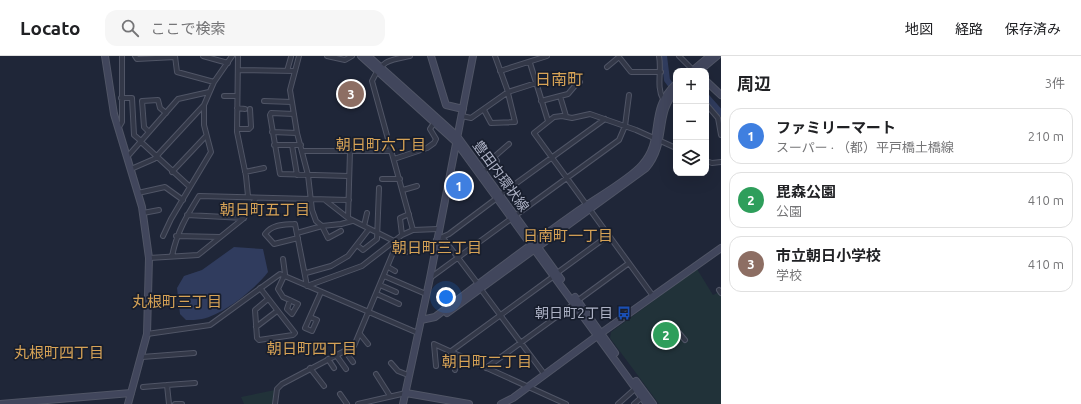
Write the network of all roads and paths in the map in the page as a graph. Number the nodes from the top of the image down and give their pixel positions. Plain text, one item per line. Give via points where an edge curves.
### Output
1 (105, 56) edge
2 (122, 56) edge
3 (135, 56) edge
4 (203, 56) edge
5 (232, 56) edge
6 (238, 56) edge
7 (299, 56) edge
8 (327, 56) edge
9 (352, 56) edge
10 (361, 56) edge
11 (368, 56) edge
12 (410, 56) edge
13 (431, 56) edge
14 (473, 56) edge
15 (495, 56) edge
16 (547, 56) edge
17 (659, 56) edge
18 (679, 56) edge
19 (710, 56) edge
20 (717, 56) edge
21 (175, 57) edge
22 (291, 57) edge
23 (228, 63) junction
24 (530, 63) junction
25 (607, 67) dead end
26 (692, 68) edge
27 (698, 68) edge
28 (699, 68) edge
29 (379, 69) junction
30 (238, 70) junction
31 (287, 71) junction
32 (295, 71) junction
33 (500, 71) junction
34 (661, 72) junction
35 (214, 82) junction
36 (580, 82) dead end
37 (536, 83) junction
38 (709, 84) edge
39 (673, 87) edge
40 (208, 92) junction
41 (508, 92) junction
42 (629, 95) dead end
43 (721, 95) edge
44 (224, 96) dead end
45 (237, 96) junction
46 (560, 96) junction
47 (673, 96) edge
48 (121, 98) junction
49 (663, 99) junction
50 (264, 101) dead end
51 (541, 101) junction
52 (292, 102) junction
53 (204, 105) junction
54 (237, 108) junction
55 (709, 108) edge
56 (463, 109) junction
57 (484, 110) junction
58 (166, 113) junction
59 (294, 114) junction
60 (462, 116) junction
61 (566, 116) junction
62 (605, 119) junction
63 (548, 121) junction
64 (434, 122) junction
65 (625, 126) junction
66 (119, 127) junction
67 (237, 129) junction
68 (149, 132) junction
69 (272, 132) junction
70 (297, 133) junction
71 (721, 135) edge
72 (206, 136) junction
73 (457, 139) junction
74 (658, 140) junction
75 (141, 141) junction
76 (509, 144) dead end
77 (274, 145) junction
78 (292, 145) junction
79 (301, 145) junction
80 (673, 147) edge
81 (303, 151) junction
82 (350, 151) junction
83 (391, 151) junction
84 (128, 156) junction
85 (156, 157) junction
86 (551, 158) junction
87 (394, 159) junction
88 (709, 162) edge
89 (721, 162) edge
90 (264, 168) dead end
91 (131, 169) junction
92 (172, 172) junction
93 (245, 172) junction
94 (483, 172) junction
95 (297, 175) junction
96 (308, 175) junction
97 (349, 176) junction
98 (567, 178) junction
99 (382, 179) dead end
100 (400, 179) junction
101 (417, 186) dead end
102 (190, 187) junction
103 (379, 188) dead end
104 (403, 190) junction
105 (138, 193) junction
106 (248, 196) junction
107 (499, 197) junction
108 (256, 198) junction
109 (311, 199) junction
110 (182, 200) junction
111 (325, 200) junction
112 (349, 200) junction
113 (588, 207) junction
114 (159, 210) dead end
115 (143, 213) junction
116 (368, 213) dead end
117 (409, 214) junction
118 (187, 215) junction
119 (514, 217) junction
120 (244, 218) junction
121 (350, 219) junction
122 (322, 226) junction
123 (364, 226) junction
124 (369, 229) junction
125 (438, 229) junction
126 (412, 230) junction
127 (341, 231) dead end
128 (378, 234) junction
129 (402, 235) junction
130 (609, 235) junction
131 (163, 236) dead end
132 (176, 236) junction
133 (297, 236) junction
134 (220, 237) junction
135 (443, 238) junction
136 (436, 240) junction
137 (393, 242) junction
138 (357, 245) junction
139 (534, 245) junction
140 (395, 248) junction
141 (721, 248) edge
142 (406, 252) dead end
143 (172, 256) junction
144 (150, 258) junction
145 (458, 258) junction
146 (283, 259) dead end
147 (629, 264) junction
148 (388, 267) junction
149 (395, 271) dead end
150 (306, 273) junction
151 (555, 275) junction
152 (284, 276) junction
153 (384, 276) junction
154 (430, 278) junction
155 (380, 285) junction
156 (307, 286) junction
157 (479, 286) junction
158 (260, 288) junction
159 (321, 292) junction
160 (396, 292) dead end
161 (376, 294) junction
162 (426, 294) junction
163 (654, 296) junction
164 (268, 299) junction
165 (290, 300) dead end
166 (576, 302) junction
167 (399, 304) dead end
168 (277, 311) junction
169 (369, 312) junction
170 (501, 315) junction
171 (310, 317) dead end
172 (421, 320) junction
173 (256, 326) junction
174 (674, 327) dead end
175 (147, 334) junction
176 (360, 334) junction
177 (418, 334) junction
178 (599, 335) junction
179 (685, 340) dead end
180 (521, 342) junction
181 (368, 344) dead end
182 (345, 351) junction
183 (450, 352) junction
184 (194, 353) dead end
185 (336, 355) junction
186 (459, 356) junction
187 (142, 357) junction
188 (328, 360) junction
189 (353, 362) dead end
190 (391, 363) dead end
191 (436, 366) dead end
192 (310, 368) junction
193 (334, 368) dead end
194 (486, 368) junction
195 (346, 369) dead end
196 (455, 370) dead end
197 (376, 374) dead end
198 (408, 375) junction
199 (544, 375) junction
200 (195, 383) dead end
201 (167, 385) junction
202 (324, 386) dead end
203 (143, 387) dead end
204 (527, 388) junction
205 (636, 388) junction
206 (406, 392) junction
207 (131, 393) junction
208 (340, 394) dead end
209 (390, 396) junction
210 (642, 397) junction
211 (0, 404) edge
212 (128, 404) edge
213 (169, 404) edge
214 (175, 404) edge
215 (182, 404) edge
216 (275, 404) edge
217 (348, 404) edge
218 (358, 404) edge
219 (403, 404) edge
220 (469, 404) edge
221 (501, 404) edge
222 (566, 404) edge
223 (618, 404) edge
224 (634, 404) edge
225 (647, 404) edge
226 (653, 404) edge

1 - 66 street via 114,114
2 - 48 street
3 - 21 street via 137,59
4 - 23 street
5 - 23 street
6 - 30 street
7 - 32 street
8 - 9 street via 345,60
10 - 29 street
11 - 29 street
12 - 29 street via 388,61
13 - 56 street via 446,105
14 - 56 street
15 - 33 street
16 - 24 street
17 - 34 street
18 - 26 street
19 - 27 street
20 - 28 street
21 - 35 street via 177,72
22 - 31 street
23 - 35 street
24 - 33 street
24 - 37 street
25 - 34 street via 619,57 631,72
29 - 64 street
29 - 73 street
29 - 83 street via 372,81
30 - 31 street
30 - 45 street
31 - 32 street
32 - 52 street via 290,90
33 - 41 street
34 - 49 street via 659,93
35 - 40 street
36 - 46 street via 568,94
37 - 41 street
37 - 51 street
38 - 43 street
39 - 49 street
40 - 53 street
40 - 58 street via 178,99
41 - 57 street
41 - 57 street via 515,122 491,123
42 - 65 street
44 - 45 street
45 - 54 street
46 - 51 street
46 - 61 street
47 - 74 street via 664,111
48 - 66 street via 122,122
48 - 75 street via 132,98 134,135
49 - 74 street via 657,118
50 - 52 street
51 - 63 street
52 - 59 street
53 - 72 street
53 - 85 street
54 - 67 street
54 - 67 street via 247,109 252,127
55 - 71 street via 718,118
56 - 60 street
57 - 60 street via 471,118
58 - 68 street
58 - 68 street via 160,108 158,100 142,101 143,125
59 - 69 street via 272,113
59 - 70 street
60 - 73 street
61 - 62 street via 572,118 590,114
61 - 63 street via 554,117
62 - 65 street
62 - 86 street
63 - 86 street via 534,133
64 - 73 street
64 - 87 street via 430,129 436,139 434,143
65 - 74 street
65 - 98 street via 619,140
66 - 84 street
67 - 93 street
68 - 75 street
69 - 70 street
69 - 77 street
70 - 79 street
72 - 92 street
72 - 102 street via 211,152
73 - 94 street, 豊田内環状線
73 - 107 street, 豊田内環状線
73 - 125 street
74 - 80 street
74 - 113 street via 654,156 646,168
75 - 84 street
75 - 85 street
76 - 94 street via 494,157 497,161
77 - 78 street
77 - 95 street via 278,173
78 - 79 street
78 - 95 street
79 - 81 street
81 - 82 street
81 - 96 street
82 - 83 street
82 - 97 street
83 - 87 street
84 - 91 street
85 - 91 street
85 - 92 street
86 - 98 street
86 - 107 street
87 - 100 street
88 - 89 street
90 - 93 street
91 - 105 street
92 - 102 street
93 - 106 street
94 - 107 street, 豊田内環状線
95 - 96 street
96 - 97 street
96 - 109 street
97 - 112 street
98 - 113 street
98 - 119 street
99 - 100 street
100 - 104 street
101 - 104 street
102 - 110 street
103 - 128 street
104 - 117 street
105 - 110 street via 165,187
105 - 115 street
106 - 108 street
106 - 118 street via 199,196
107 - 119 street, 豊田内環状線
107 - 135 street
108 - 109 street
108 - 120 street
109 - 111 street
109 - 122 street via 316,221
110 - 131 street
111 - 112 street
111 - 121 street
112 - 121 street
113 - 130 street
113 - 139 street
114 - 115 street
115 - 144 street
116 - 123 street
117 - 126 street
117 - 129 street via 400,218
118 - 120 street
118 - 132 street
119 - 139 street, 豊田内環状線
119 - 145 street
120 - 134 street
121 - 122 street via 341,224
121 - 123 street
122 - 127 street via 328,238
122 - 133 street
123 - 124 street
124 - 128 street
124 - 138 street
125 - 126 street
125 - 136 street
126 - 129 street
128 - 137 street
128 - 138 street via 377,239 363,250
129 - 137 street
130 - 147 street
130 - 151 street
132 - 134 street
132 - 143 street
133 - 133 street via 295,224 277,225 265,234 274,244
133 - 150 street
134 - 143 street via 198,255
135 - 136 street
135 - 145 street
136 - 154 street
137 - 140 street via 396,242
137 - 156 street via 362,266
138 - 150 street via 348,256 331,266
139 - 151 street, 豊田内環状線
139 - 157 street
140 - 142 street
140 - 148 street
141 - 163 street
143 - 144 street
144 - 175 street
145 - 154 street
145 - 157 street
146 - 152 street
147 - 163 street
147 - 166 street
148 - 149 street
148 - 153 street
150 - 156 street
151 - 166 street, 豊田内環状線
151 - 170 street
152 - 156 street
152 - 158 street via 277,275
152 - 165 street via 278,289
153 - 155 street
153 - 162 street
154 - 162 street
155 - 160 street
155 - 161 street
156 - 159 street
157 - 170 street
157 - 172 street via 435,317
158 - 164 street
158 - 175 street via 210,325
159 - 169 street
159 - 171 street
161 - 167 street
161 - 169 street
162 - 172 street
163 - 178 street
164 - 168 street
164 - 173 street via 255,310
166 - 178 street, 豊田内環状線
166 - 180 street
168 - 173 street
168 - 173 street via 295,333 293,335 259,340
169 - 176 street
169 - 177 street
170 - 180 street
170 - 183 street
172 - 177 street
174 - 179 street
175 - 187 street
176 - 181 street
176 - 182 street via 354,346
177 - 198 street
178 - 199 street
178 - 205 street, 豊田内環状線
178 - 226 street, 豊田内環状線
180 - 194 street
180 - 199 street
182 - 185 street
182 - 189 street
183 - 186 street
183 - 191 street via 434,344
184 - 187 street
185 - 188 street
185 - 195 street
186 - 194 street
186 - 196 street
187 - 207 street
188 - 192 street
188 - 193 street
190 - 198 street via 398,371
192 - 202 street
192 - 216 street via 277,388
194 - 204 street
197 - 209 street
198 - 206 street
199 - 204 street
200 - 201 street
201 - 203 street
201 - 213 street
204 - 221 street
204 - 222 street
205 - 210 street, 豊田内環状線
205 - 223 street
206 - 209 street
206 - 219 street
206 - 220 street
207 - 211 street
207 - 212 street
208 - 217 street
209 - 218 street
210 - 224 street
210 - 225 street, 豊田内環状線
214 - 215 street

